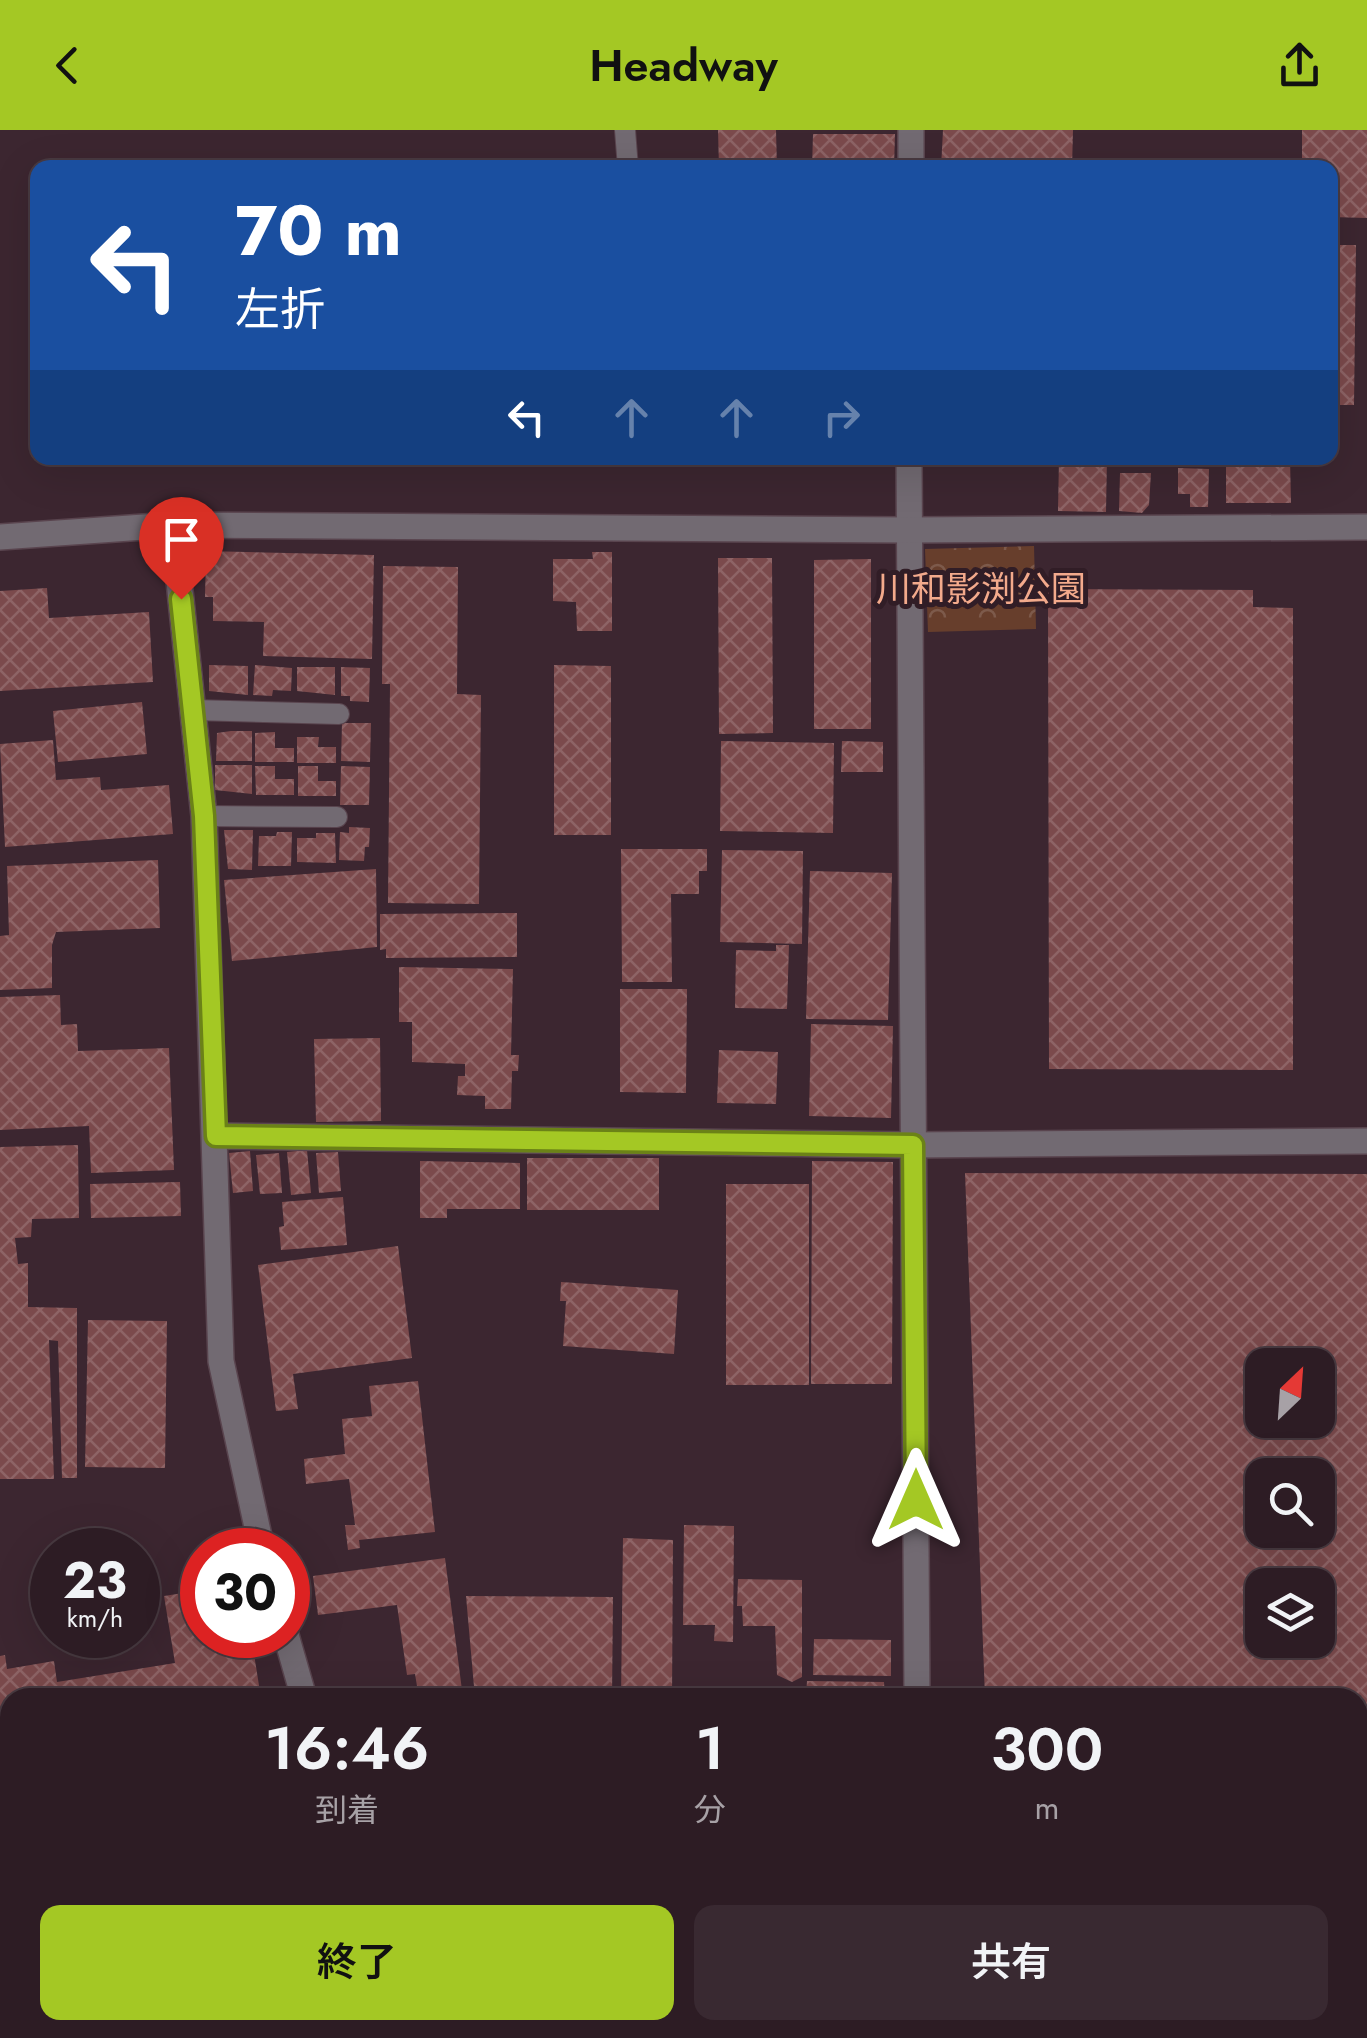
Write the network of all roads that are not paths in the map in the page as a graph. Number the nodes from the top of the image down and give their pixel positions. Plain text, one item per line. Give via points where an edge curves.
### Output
1 (626, 130) edge
2 (911, 130) edge
3 (628, 160) edge
4 (911, 160) edge
5 (909, 465) edge
6 (172, 525) junction
7 (1367, 528) edge
8 (909, 530) junction
9 (0, 537) edge
10 (194, 710) junction
11 (339, 714) dead end
12 (204, 816) junction
13 (337, 817) dead end
14 (216, 1136) junction
15 (1367, 1140) edge
16 (913, 1145) junction
17 (257, 1528) edge
18 (293, 1658) edge
19 (301, 1688) edge
20 (917, 1688) edge

1 - 3 lane
2 - 4 street
5 - 8 street
6 - 8 street
6 - 9 street
6 - 10 street
7 - 8 street
8 - 16 street
10 - 11 lane
10 - 12 street
12 - 13 lane
12 - 14 street
14 - 16 street
14 - 17 street via 222,1362
15 - 16 street
16 - 20 street
18 - 19 street

